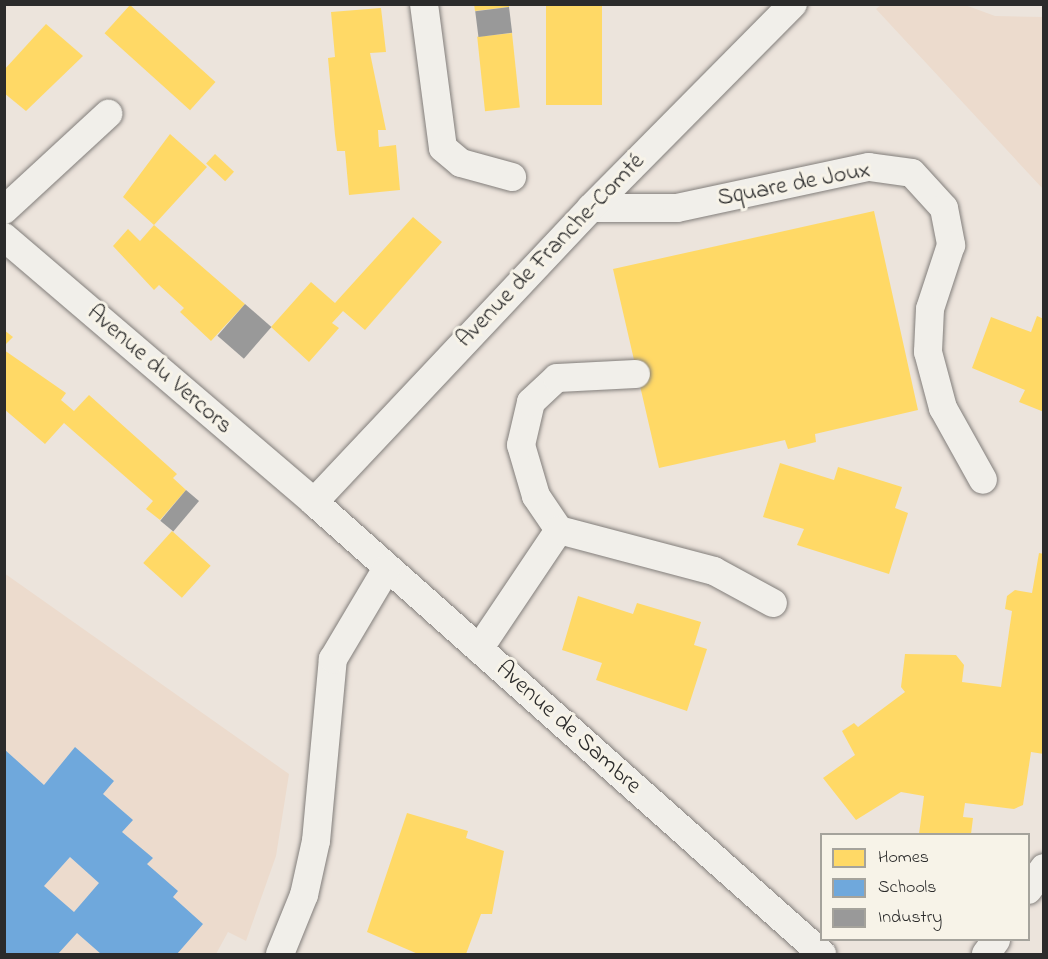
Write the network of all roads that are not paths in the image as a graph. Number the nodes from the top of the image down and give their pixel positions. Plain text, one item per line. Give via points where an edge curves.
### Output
1 (424, 4) edge
2 (793, 4) edge
3 (108, 114) dead end
4 (512, 177) dead end
5 (591, 208) junction
6 (4, 210) edge
7 (4, 237) edge
8 (636, 374) dead end
9 (983, 480) dead end
10 (314, 502) junction
11 (559, 530) junction
12 (387, 568) junction
13 (772, 603) dead end
14 (479, 649) junction
15 (1044, 867) edge
16 (1030, 888) edge
17 (995, 941) edge
18 (280, 954) edge
19 (822, 954) edge
20 (986, 954) edge

1 - 4 street via 443,148 461,164
2 - 5 street, Avenue de Franche-Comté
3 - 6 street
5 - 9 street, Square de Joux via 677,208 869,167 912,173 944,208 951,245 930,309 928,352 943,408
5 - 10 street, Avenue de Franche-Comté
7 - 10 street, Avenue du Vercors
8 - 11 street via 557,378 531,402 521,445 536,496
10 - 12 street, Avenue de Sambre
11 - 13 street via 714,571
11 - 14 street
12 - 14 street, Avenue de Sambre
12 - 18 street via 333,659 316,841 304,895
14 - 19 street, Avenue de Sambre
15 - 16 street
17 - 20 street

